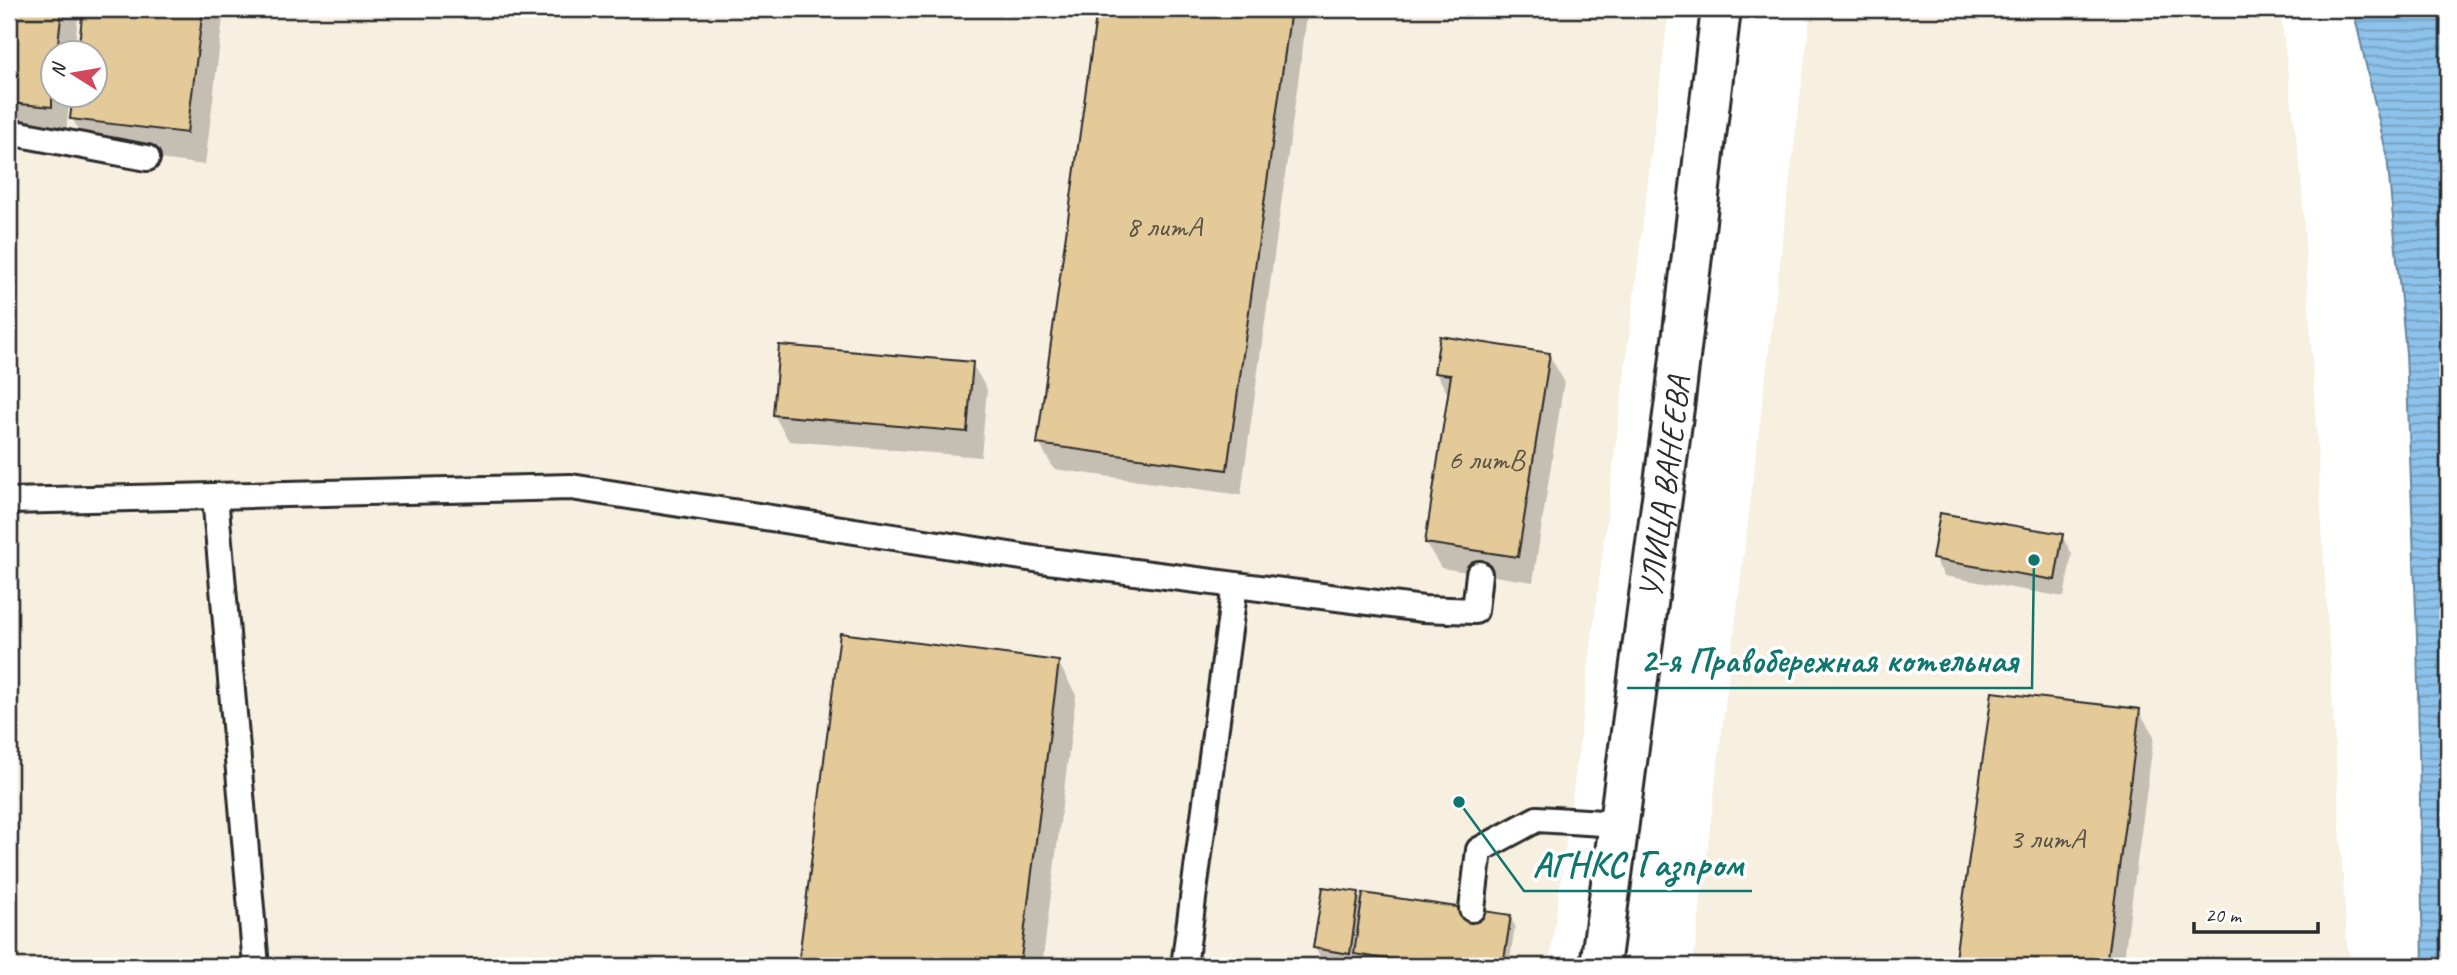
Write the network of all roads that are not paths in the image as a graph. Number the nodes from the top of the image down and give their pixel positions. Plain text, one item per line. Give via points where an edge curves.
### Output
1 (1721, 9) edge
2 (9, 132) edge
3 (147, 159) dead end
4 (215, 496) junction
5 (9, 501) edge
6 (1479, 574) dead end
7 (1235, 585) junction
8 (1619, 824) junction
9 (1472, 909) dead end
10 (256, 966) edge
11 (1184, 966) edge
12 (1600, 966) edge

1 - 8 street, УЛИЦА ВАНЕЕВА
2 - 3 lane
4 - 5 lane
4 - 7 lane via 571,487 1041,560
4 - 10 lane
6 - 7 lane via 1475,611 1423,610
7 - 11 lane
8 - 9 lane via 1537,819 1479,850
8 - 12 street, УЛИЦА ВАНЕЕВА

